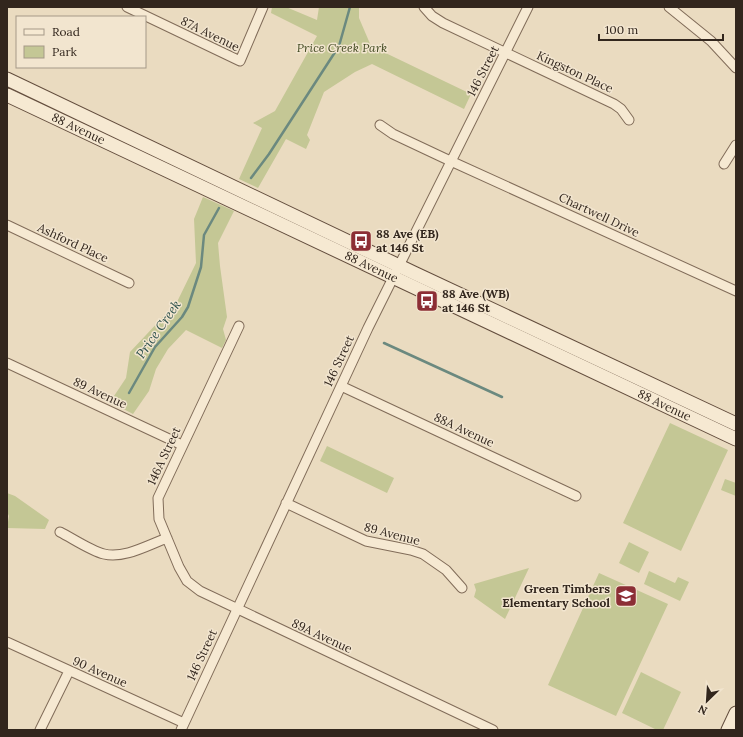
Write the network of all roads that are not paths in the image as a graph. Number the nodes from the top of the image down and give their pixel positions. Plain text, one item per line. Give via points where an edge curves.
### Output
1 (127, 7) edge
2 (263, 7) edge
3 (528, 7) edge
4 (669, 7) edge
5 (426, 10) edge
6 (146, 16) edge
7 (146, 16) edge
8 (505, 52) junction
9 (736, 68) edge
10 (7, 79) edge
11 (7, 94) edge
12 (629, 120) dead end
13 (380, 126) dead end
14 (736, 145) edge
15 (452, 161) junction
16 (724, 164) dead end
17 (7, 225) edge
18 (399, 266) junction
19 (393, 278) junction
20 (129, 283) dead end
21 (736, 291) edge
22 (239, 326) dead end
23 (7, 363) edge
24 (341, 386) junction
25 (736, 424) edge
26 (736, 439) edge
27 (182, 445) junction
28 (576, 496) dead end
29 (286, 503) junction
30 (60, 532) dead end
31 (166, 538) junction
32 (462, 588) dead end
33 (237, 609) junction
34 (7, 642) edge
35 (68, 671) junction
36 (736, 713) edge
37 (182, 727) edge
38 (40, 730) edge
39 (493, 730) edge
40 (728, 730) edge

1 - 6 street, 87A Avenue
2 - 7 street, 87A Avenue via 240,61
3 - 8 street, 146 Street
4 - 9 street via 711,41
5 - 8 street, Kingston Place via 442,23
8 - 12 street, Kingston Place via 614,104
8 - 15 street, 146 Street
10 - 18 main road, 88 Avenue
11 - 19 main road, 88 Avenue
13 - 15 street
14 - 16 street
15 - 18 street, 146 Street
15 - 21 street, Chartwell Drive
17 - 20 street, Ashford Place
18 - 19 street, 146 Street
18 - 25 main road, 88 Avenue
19 - 24 street, 146 Street
19 - 26 main road, 88 Avenue
22 - 27 street, 146A Street
23 - 27 street, 89 Avenue
24 - 28 street, 88A Avenue
24 - 29 street, 146 Street
27 - 31 street, 146A Street via 158,498 158,513
29 - 32 street, 89 Avenue via 366,540 423,554 446,570
29 - 33 street, 146 Street
30 - 31 street via 104,554 133,551
31 - 33 street, 89A Avenue via 187,581 200,591
33 - 37 street, 146 Street
33 - 39 street, 89A Avenue
34 - 35 street, 90 Avenue
35 - 37 street, 90 Avenue
35 - 38 street
36 - 40 main road

